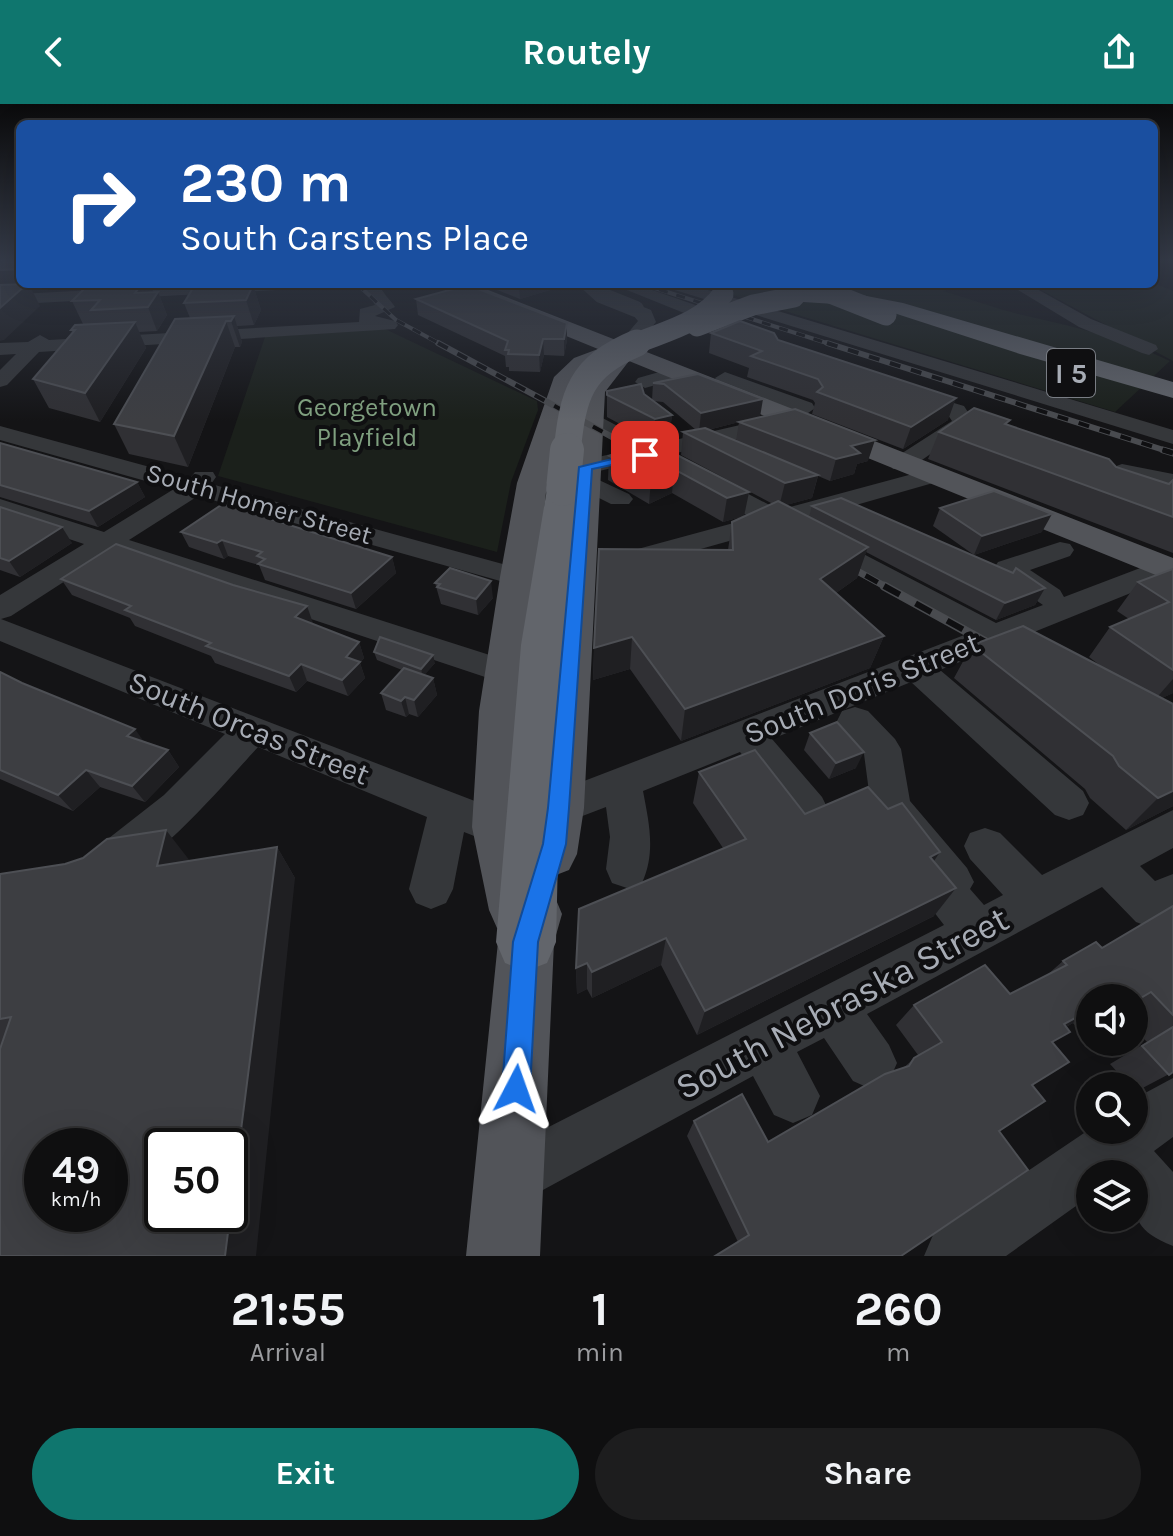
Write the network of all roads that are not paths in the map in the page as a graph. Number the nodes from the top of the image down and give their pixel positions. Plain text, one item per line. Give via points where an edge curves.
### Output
1 (62, 314) edge
2 (366, 314) edge
3 (527, 314) edge
4 (645, 314) edge
5 (690, 314) edge
6 (704, 314) edge
7 (728, 314) edge
8 (769, 314) edge
9 (882, 314) edge
10 (922, 314) edge
11 (955, 314) edge
12 (976, 314) edge
13 (1069, 314) edge
14 (745, 327) edge
15 (801, 343) dead end
16 (868, 344) junction
17 (969, 344) junction
18 (32, 347) junction
19 (0, 349) edge
20 (1149, 349) dead end
21 (615, 353) junction
22 (846, 355) junction
23 (1173, 368) edge
24 (677, 373) junction
25 (1173, 377) edge
26 (0, 381) edge
27 (645, 382) dead end
28 (1173, 390) edge
29 (1173, 401) edge
30 (1173, 411) edge
31 (788, 419) junction
32 (673, 427) edge
33 (0, 433) edge
34 (1173, 437) edge
35 (547, 442) junction
36 (700, 442) junction
37 (587, 453) junction
38 (654, 453) junction
39 (739, 457) edge
40 (203, 478) junction
41 (930, 478) junction
42 (1173, 481) edge
43 (805, 483) edge
44 (1109, 487) edge
45 (838, 496) junction
46 (620, 499) dead end
47 (0, 507) edge
48 (881, 510) dead end
49 (778, 518) junction
50 (107, 542) junction
51 (1060, 550) dead end
52 (1169, 570) edge
53 (579, 574) junction
54 (518, 577) junction
55 (1066, 609) junction
56 (0, 610) edge
57 (0, 621) edge
58 (0, 629) edge
59 (1015, 636) junction
60 (919, 659) junction
61 (506, 672) junction
62 (855, 721) dead end
63 (253, 729) junction
64 (746, 734) junction
65 (622, 783) junction
66 (1069, 803) dead end
67 (449, 808) junction
68 (559, 808) junction
69 (808, 809) edge
70 (497, 827) junction
71 (1173, 828) edge
72 (985, 846) dead end
73 (1106, 863) junction
74 (627, 869) dead end
75 (69, 876) edge
76 (431, 889) dead end
77 (1173, 894) edge
78 (1037, 900) junction
79 (977, 931) junction
80 (526, 942) junction
81 (832, 1007) junction
82 (763, 1044) junction
83 (871, 1063) dead end
84 (793, 1096) dead end
85 (1173, 1105) edge
86 (1113, 1146) junction
87 (510, 1177) junction
88 (1173, 1217) edge
89 (503, 1256) edge
90 (954, 1256) edge

1 - 18 street
2 - 18 street via 366,319 389,325
3 - 21 main road
4 - 21 street via 647,322
5 - 14 street
6 - 21 highway, bridge
7 - 21 highway, bridge
8 - 16 street
9 - 17 highway, I 5, bridge
10 - 28 highway
11 - 25 highway, I 5
12 - 23 highway
13 - 20 street
15 - 22 street
16 - 22 street
16 - 34 street
17 - 29 highway, I 5
17 - 30 highway
18 - 19 street
18 - 26 street
21 - 24 main road
21 - 35 main road via 570,372
21 - 37 main road via 619,360 594,384
21 - 80 highway, bridge via 585,378 576,396 542,645
22 - 41 street via 956,411 964,423
24 - 27 street
24 - 31 main road via 717,381
31 - 36 street
31 - 41 main road
32 - 36 street
33 - 40 street, South Homer Street via 99,447
35 - 37 main road
35 - 54 main road via 532,483
36 - 38 street
36 - 39 street
37 - 38 street
37 - 38 street
37 - 46 street
37 - 53 main road
38 - 49 street
40 - 50 street
40 - 54 street, South Homer Street via 223,503
41 - 45 street
41 - 52 main road
42 - 44 street via 1122,471
43 - 45 street
45 - 48 street via 874,512
45 - 49 street
47 - 50 street
49 - 53 street via 681,559
49 - 59 street
50 - 56 street
50 - 61 street
51 - 55 street via 1008,568
52 - 55 street, South Doris Street
53 - 68 main road
54 - 61 main road
55 - 59 street, South Doris Street
56 - 57 street
58 - 63 street, South Orcas Street
59 - 60 street, South Doris Street
60 - 64 street, South Doris Street
60 - 66 street
61 - 70 main road
62 - 79 street via 882,749 891,807 952,882 942,889
63 - 67 street, South Orcas Street
63 - 75 street via 166,817 96,872
64 - 65 street, South Doris Street
64 - 69 street
65 - 68 street, South Doris Street
65 - 74 street via 631,837
67 - 70 street, South Orcas Street
67 - 76 street
68 - 80 main road via 555,844
70 - 80 main road
71 - 73 street, South Nebraska Street
72 - 78 street
73 - 77 street via 1152,907
73 - 78 street, South Nebraska Street
78 - 79 street, South Nebraska Street
79 - 81 street, South Nebraska Street
80 - 87 main road
81 - 82 street, South Nebraska Street
81 - 83 street
82 - 84 street
82 - 87 street, South Nebraska Street
85 - 86 street
86 - 88 street
86 - 90 street
87 - 89 main road

